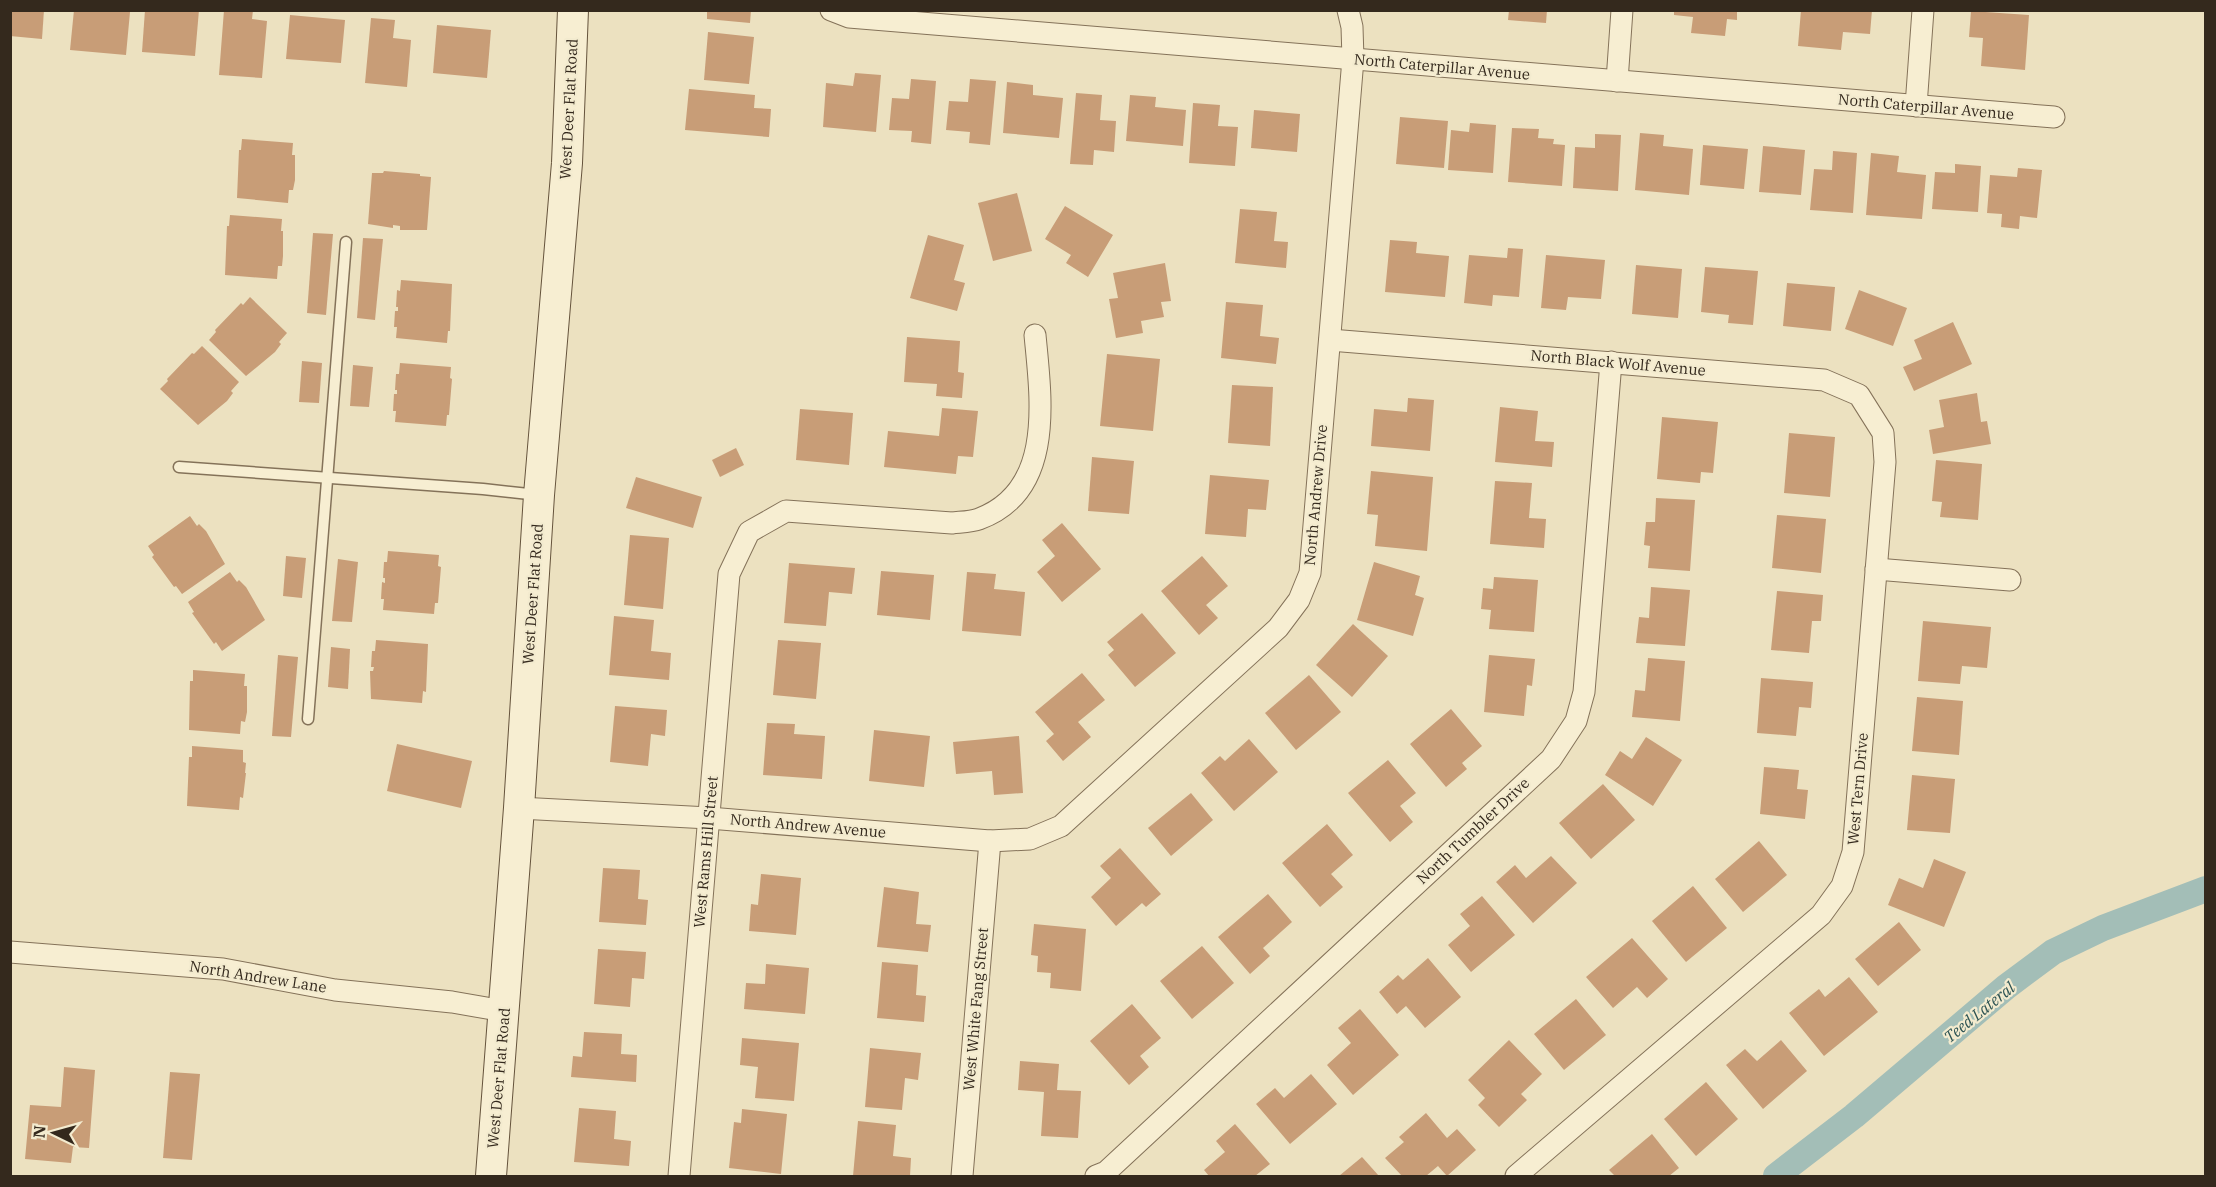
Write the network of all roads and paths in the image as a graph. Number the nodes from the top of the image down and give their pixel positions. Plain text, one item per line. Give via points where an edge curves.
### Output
1 (573, 10) edge
2 (831, 10) edge
3 (1348, 10) edge
4 (1622, 10) edge
5 (1923, 10) edge
6 (1353, 59) junction
7 (1617, 81) junction
8 (1916, 106) junction
9 (2054, 117) dead end
10 (346, 242) dead end
11 (1035, 336) dead end
12 (1330, 340) junction
13 (1611, 363) junction
14 (1883, 433) joint
15 (179, 467) dead end
16 (328, 478) junction
17 (539, 495) junction
18 (1876, 569) junction
19 (2010, 580) dead end
20 (308, 719) dead end
21 (519, 808) junction
22 (709, 818) junction
23 (990, 841) junction
24 (10, 952) edge
25 (504, 1011) junction
26 (491, 1176) edge
27 (679, 1176) edge
28 (962, 1176) edge
29 (1096, 1176) edge
30 (1516, 1176) edge

1 - 17 main road, West Deer Flat Road via 567,163
2 - 6 street, North Caterpillar Avenue via 849,17
3 - 6 street, North Andrew Drive
4 - 7 street
5 - 8 street
6 - 7 street, North Caterpillar Avenue
6 - 12 street, North Andrew Drive
7 - 8 street, North Caterpillar Avenue
8 - 9 street, North Caterpillar Avenue
10 - 16 lane
11 - 22 street, West Rams Hill Street via 1041,399 1036,455 1025,484 1001,508 978,520 952,523 786,511 749,532 729,574
12 - 13 street, North Black Wolf Avenue
12 - 23 street, North Andrew Drive via 1310,573 1299,600 1278,628 1061,826 1030,839
13 - 14 street, North Black Wolf Avenue via 1824,380 1858,395
13 - 29 street, North Tumbler Drive via 1584,692 1576,721 1551,759 1106,1172
14 - 18 street, West Tern Drive via 1885,462
15 - 16 lane
16 - 17 lane
16 - 20 lane
17 - 21 main road, West Deer Flat Road
18 - 19 street
18 - 30 street, West Tern Drive via 1853,852 1842,886 1821,915
21 - 22 street, North Andrew Avenue
21 - 25 main road, West Deer Flat Road
22 - 23 street, North Andrew Avenue
22 - 27 street, West Rams Hill Street
23 - 28 street, West White Fang Street
24 - 25 street, North Andrew Lane via 223,969 335,990
25 - 26 main road, West Deer Flat Road

